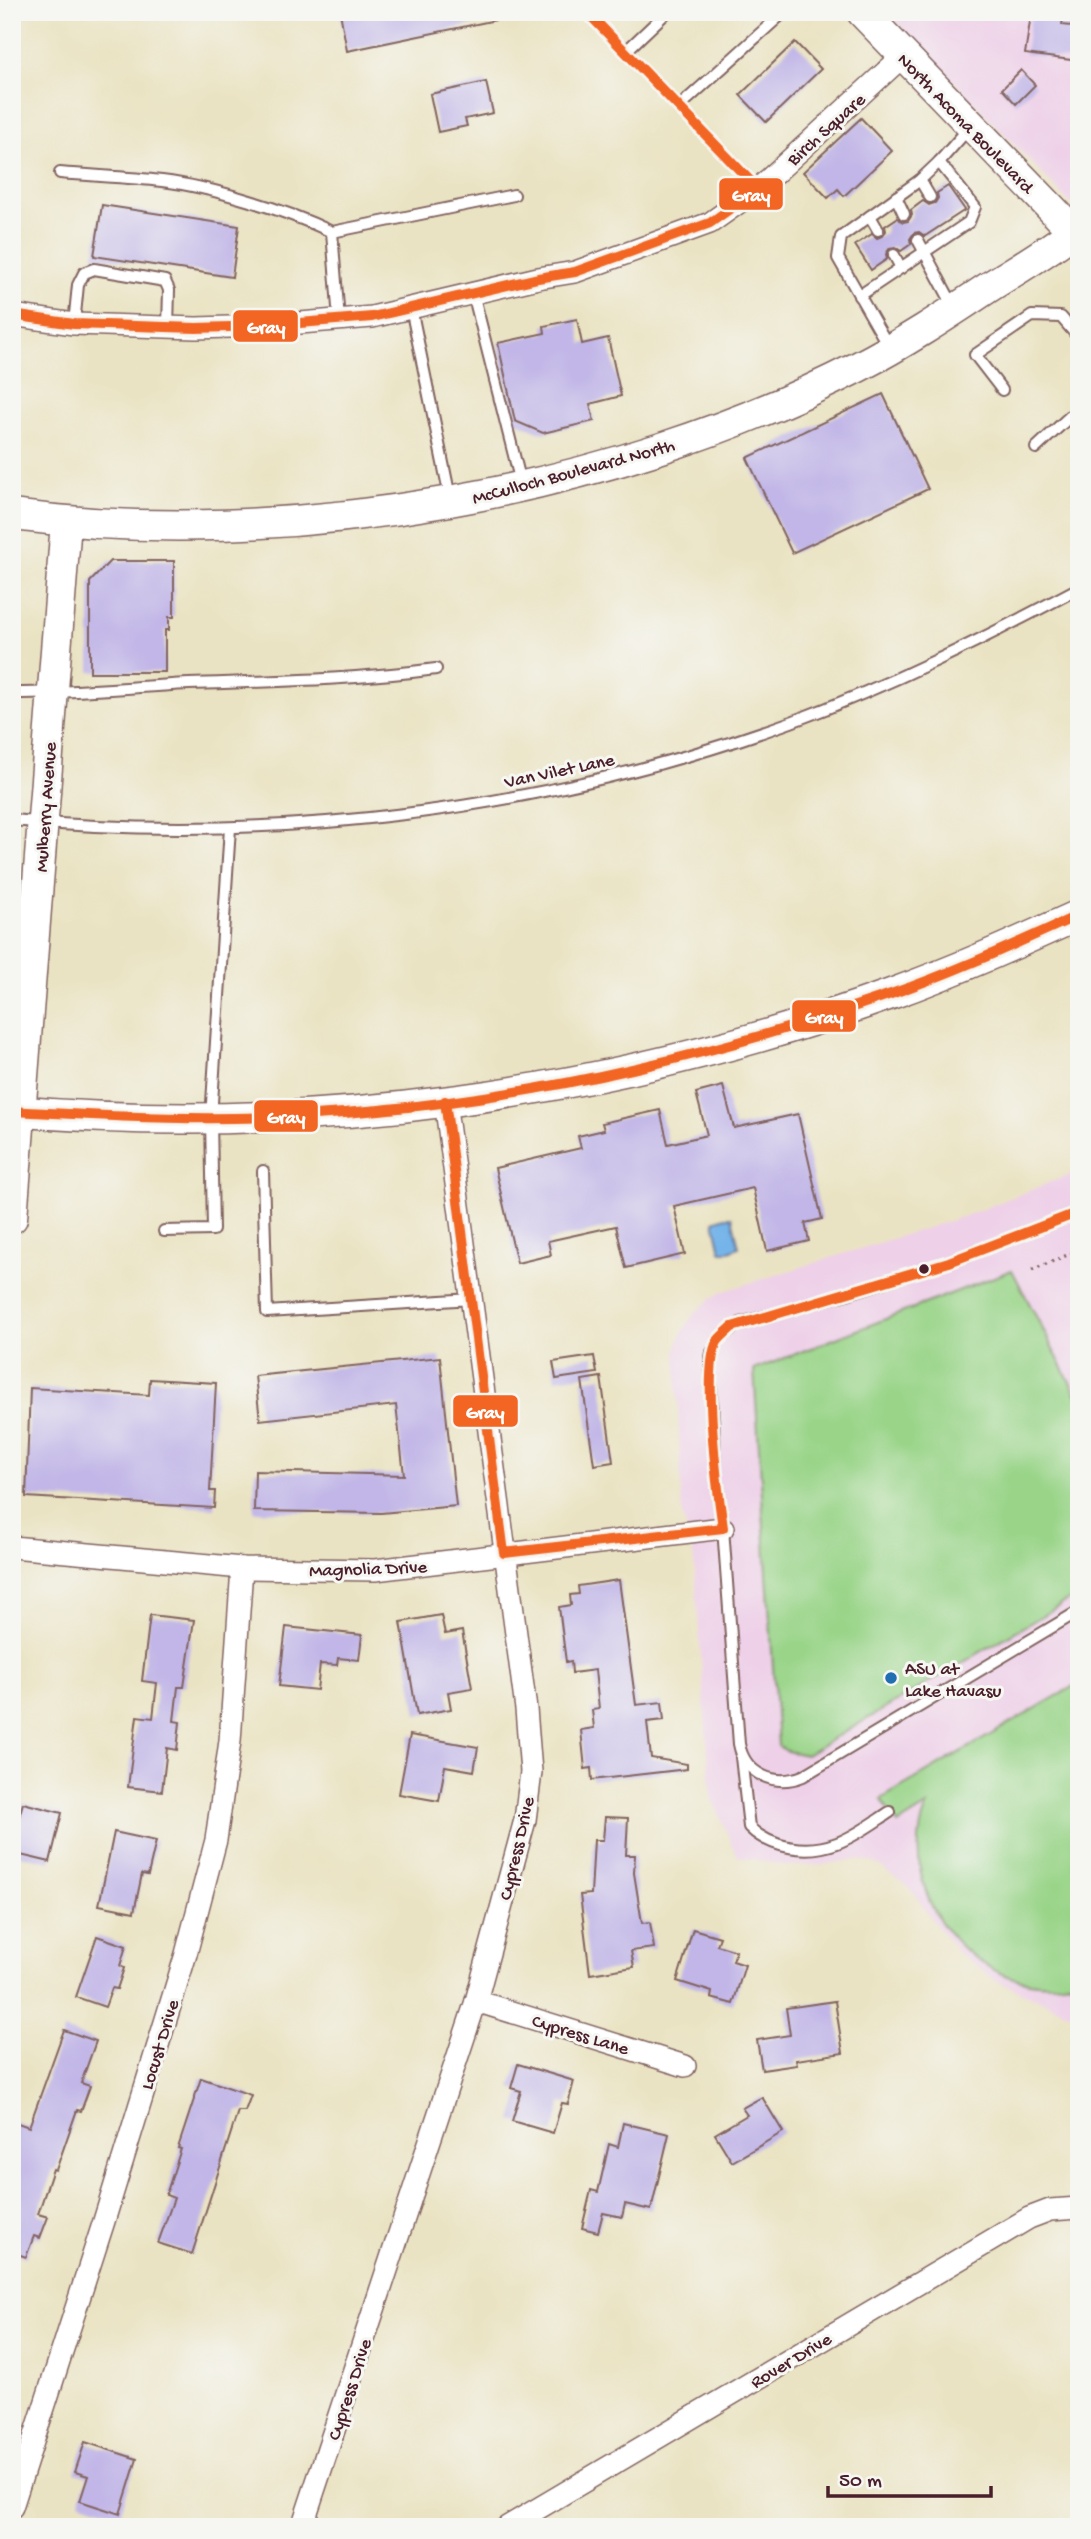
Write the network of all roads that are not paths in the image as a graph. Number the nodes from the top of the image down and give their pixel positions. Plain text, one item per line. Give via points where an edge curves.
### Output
1 (587, 12) edge
2 (667, 12) edge
3 (783, 12) edge
4 (862, 12) edge
5 (625, 52) junction
6 (903, 56) junction
7 (679, 107) junction
8 (971, 126) junction
9 (939, 162) junction
10 (60, 173) dead end
11 (920, 180) junction
12 (758, 189) junction
13 (514, 195) dead end
14 (896, 197) junction
15 (930, 197) dead end
16 (904, 214) dead end
17 (870, 216) junction
18 (944, 223) dead end
19 (878, 230) dead end
20 (332, 232) junction
21 (1077, 232) edge
22 (951, 235) junction
23 (918, 240) dead end
24 (924, 253) junction
25 (894, 255) dead end
26 (901, 268) junction
27 (473, 293) junction
28 (859, 296) junction
29 (411, 308) junction
30 (956, 309) junction
31 (12, 314) edge
32 (339, 320) junction
33 (74, 324) junction
34 (168, 327) junction
35 (1079, 338) edge
36 (890, 349) junction
37 (1002, 390) dead end
38 (1079, 408) edge
39 (1036, 447) dead end
40 (522, 486) junction
41 (450, 501) junction
42 (12, 515) edge
43 (66, 522) junction
44 (1079, 588) edge
45 (436, 669) dead end
46 (12, 693) edge
47 (51, 693) junction
48 (12, 820) edge
49 (43, 823) junction
50 (230, 828) junction
51 (1079, 915) edge
52 (445, 1101) junction
53 (17, 1111) edge
54 (211, 1118) junction
55 (263, 1171) dead end
56 (1079, 1212) edge
57 (12, 1218) edge
58 (164, 1231) dead end
59 (472, 1299) junction
60 (723, 1528) junction
61 (12, 1546) edge
62 (504, 1553) junction
63 (242, 1568) junction
64 (1079, 1611) edge
65 (739, 1744) junction
66 (890, 1812) dead end
67 (476, 2001) junction
68 (685, 2066) dead end
69 (1079, 2208) edge
70 (12, 2507) edge
71 (302, 2527) edge
72 (507, 2527) edge

1 - 5 lane
2 - 5 lane
3 - 7 lane
4 - 6 street, North Acoma Boulevard
5 - 7 lane
6 - 8 street, North Acoma Boulevard
6 - 12 street, Birch Square
7 - 12 lane
8 - 9 lane
8 - 21 street, North Acoma Boulevard
9 - 11 lane
9 - 22 lane via 975,207 969,222
10 - 20 lane via 177,184 305,219
11 - 14 lane
11 - 15 lane
12 - 27 street, Birch Square via 710,223 575,272
13 - 20 lane
14 - 16 lane
14 - 17 lane
17 - 19 lane
17 - 28 lane via 841,237 838,258
18 - 22 lane
20 - 32 lane
21 - 30 street, McCulloch Boulevard North
22 - 24 lane
23 - 24 lane
24 - 26 lane
24 - 30 lane
25 - 26 lane
26 - 28 lane
27 - 29 street, Birch Square
27 - 40 lane
28 - 36 lane
29 - 32 street, Birch Square
29 - 41 lane
30 - 36 street, McCulloch Boulevard North
31 - 33 street, Birch Square
32 - 34 street, Birch Square
33 - 34 street, Birch Square
33 - 34 lane via 78,285 83,273 94,269 165,281
35 - 37 lane via 1061,317 1032,316 975,355
36 - 40 street, McCulloch Boulevard North via 753,415 666,448
38 - 39 lane
40 - 41 street, McCulloch Boulevard North
41 - 43 street, McCulloch Boulevard North via 279,522
42 - 43 street, McCulloch Boulevard North
43 - 47 street, Mulberry Avenue
44 - 50 lane, Van Vilet Lane via 876,688 704,751 585,782 437,810
45 - 47 lane via 370,677
46 - 47 lane
47 - 49 street, Mulberry Avenue
48 - 49 lane, Van Vilet Lane
49 - 50 lane, Van Vilet Lane
49 - 53 street, Mulberry Avenue
50 - 54 lane
51 - 52 street via 891,994 790,1028 584,1080
52 - 54 street via 373,1110
52 - 59 street, Cypress Drive
53 - 54 street
53 - 57 street, Mulberry Avenue
54 - 58 lane via 213,1230
55 - 59 lane via 267,1312
56 - 60 lane via 949,1262 742,1322 723,1334 710,1363
59 - 62 street, Cypress Drive
60 - 62 street, Magnolia Drive
60 - 65 lane
61 - 63 street, Magnolia Drive
62 - 63 street, Magnolia Drive via 374,1570
62 - 67 street, Cypress Drive via 531,1772 525,1820
63 - 70 street, Locust Drive via 230,1741 216,1840 182,1967
64 - 65 lane via 799,1778 779,1781 762,1776 748,1765
65 - 66 lane via 749,1827 768,1841 795,1847 827,1846
67 - 68 street, Cypress Lane
67 - 71 street, Cypress Drive
69 - 72 street, Rover Drive via 1050,2210 1028,2218

